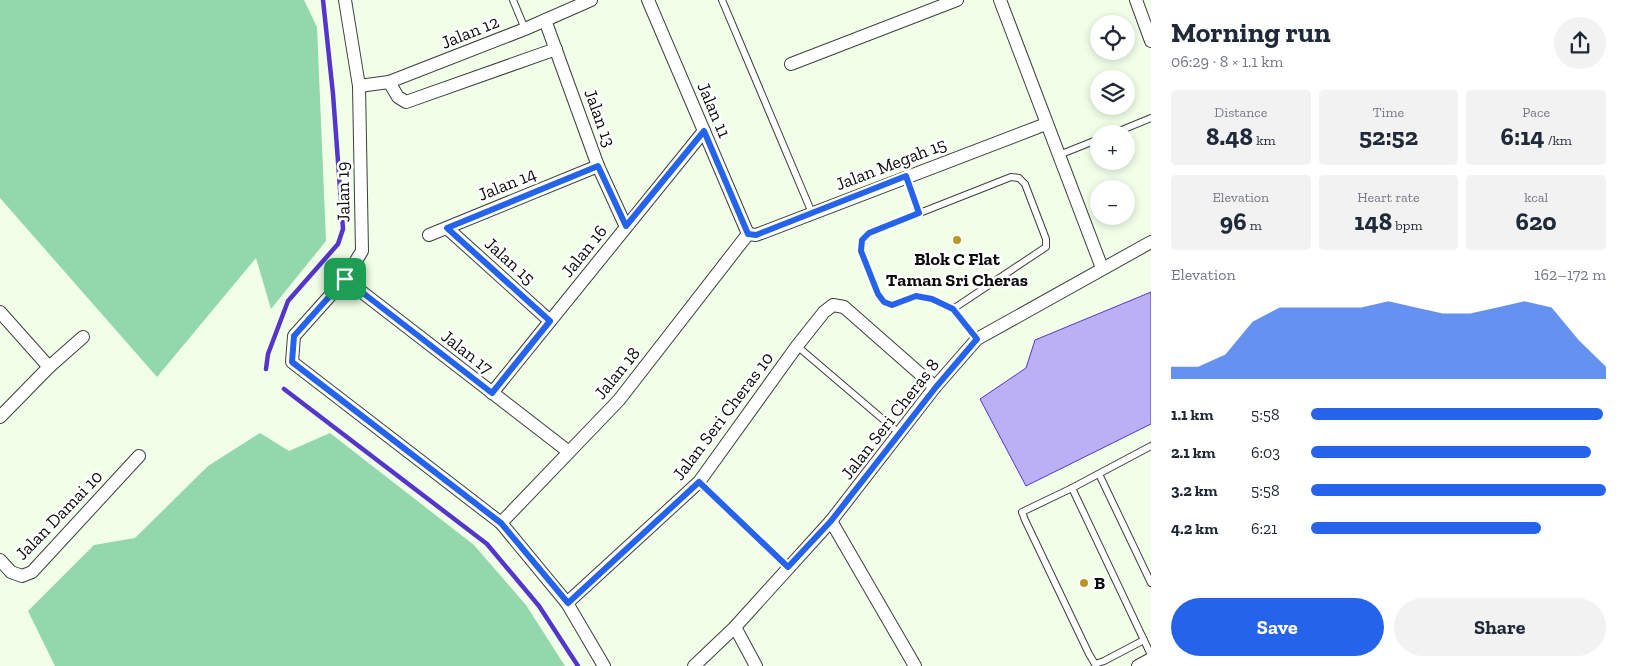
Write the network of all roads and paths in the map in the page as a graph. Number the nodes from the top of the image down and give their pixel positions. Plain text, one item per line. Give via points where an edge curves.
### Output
1 (345, 0) edge
2 (513, 0) edge
3 (591, 0) edge
4 (648, 0) edge
5 (722, 0) edge
6 (957, 0) edge
7 (1000, 0) edge
8 (1136, 0) edge
9 (545, 20) junction
10 (525, 29) junction
11 (1150, 35) edge
12 (556, 49) junction
13 (791, 64) dead end
14 (390, 82) junction
15 (359, 86) junction
16 (1151, 118) edge
17 (1046, 124) junction
18 (1134, 125) edge
19 (704, 131) junction
20 (1090, 143) edge
21 (1059, 155) junction
22 (598, 166) junction
23 (906, 176) junction
24 (812, 213) junction
25 (919, 213) junction
26 (626, 226) junction
27 (447, 228) junction
28 (748, 234) junction
29 (429, 235) dead end
30 (1151, 242) edge
31 (1102, 268) junction
32 (345, 279) junction
33 (953, 309) junction
34 (0, 312) edge
35 (550, 321) junction
36 (83, 337) dead end
37 (977, 339) junction
38 (797, 346) junction
39 (49, 366) junction
40 (936, 387) junction
41 (492, 393) junction
42 (0, 417) edge
43 (900, 434) junction
44 (1151, 446) edge
45 (569, 452) junction
46 (139, 456) dead end
47 (1099, 474) junction
48 (699, 482) junction
49 (1072, 488) junction
50 (831, 521) junction
51 (501, 523) junction
52 (0, 560) edge
53 (788, 567) junction
54 (1151, 583) edge
55 (568, 603) junction
56 (735, 627) junction
57 (1144, 640) junction
58 (1151, 655) edge
59 (1151, 659) edge
60 (604, 666) edge
61 (694, 666) edge
62 (756, 666) edge
63 (915, 666) edge
64 (1138, 666) edge

1 - 15 street, Jalan 19
2 - 10 lane
3 - 9 street, Jalan 12
4 - 19 street, Jalan 11
5 - 24 lane
6 - 13 street
7 - 17 street
8 - 11 street
9 - 10 street, Jalan 12
9 - 12 street, Jalan 13
10 - 14 street, Jalan 12
12 - 14 street via 406,102 398,97
12 - 22 street, Jalan 13
14 - 15 street, Jalan 12
15 - 32 street, Jalan 19 via 362,251
16 - 18 lane
17 - 21 street
17 - 23 street, Jalan Megah 15
19 - 26 street, Jalan 16
19 - 28 street, Jalan 11
20 - 21 lane
21 - 31 street
22 - 26 street, Jalan 13
22 - 27 street, Jalan 14
23 - 24 street, Jalan Megah 15
23 - 25 lane
24 - 28 street, Jalan Megah 15 via 756,235
25 - 33 lane via 869,233 862,240 861,251 884,302 892,305 916,296
25 - 33 lane via 1011,177 1019,178 1025,184 1046,239 1046,247
26 - 35 street, Jalan 16
27 - 29 street, Jalan 14
27 - 35 street, Jalan 15
28 - 45 street, Jalan 18 via 619,400
30 - 31 street, Jalan Seri Cheras 8
31 - 37 street, Jalan Seri Cheras 8
32 - 41 street, Jalan 17
32 - 51 street, Jalan 19 via 294,336 292,362
33 - 37 lane
34 - 39 street
35 - 41 street, Jalan 16
36 - 39 street
37 - 40 street, Jalan Seri Cheras 8
38 - 40 street, Jalan Seri Cheras 10 via 824,312 833,305 844,307
38 - 43 lane
38 - 48 street, Jalan Seri Cheras 10
39 - 42 street
40 - 43 street, Jalan Seri Cheras 8
41 - 45 street, Jalan 17
43 - 50 street, Jalan Seri Cheras 8
44 - 47 lane
45 - 51 street, Jalan 18
46 - 52 street, Jalan Damai 10 via 32,572 22,576 12,572
47 - 49 lane
47 - 54 lane
48 - 53 lane
48 - 55 street, Jalan Seri Cheras 10
49 - 57 lane
49 - 57 lane via 1022,512 1088,654 1095,664
50 - 53 street, Jalan Seri Cheras 8
50 - 63 street
51 - 55 street
53 - 56 street, Jalan Seri Cheras 8
55 - 60 street
56 - 61 street, Jalan Seri Cheras 8
56 - 62 street
57 - 58 lane
59 - 64 street

